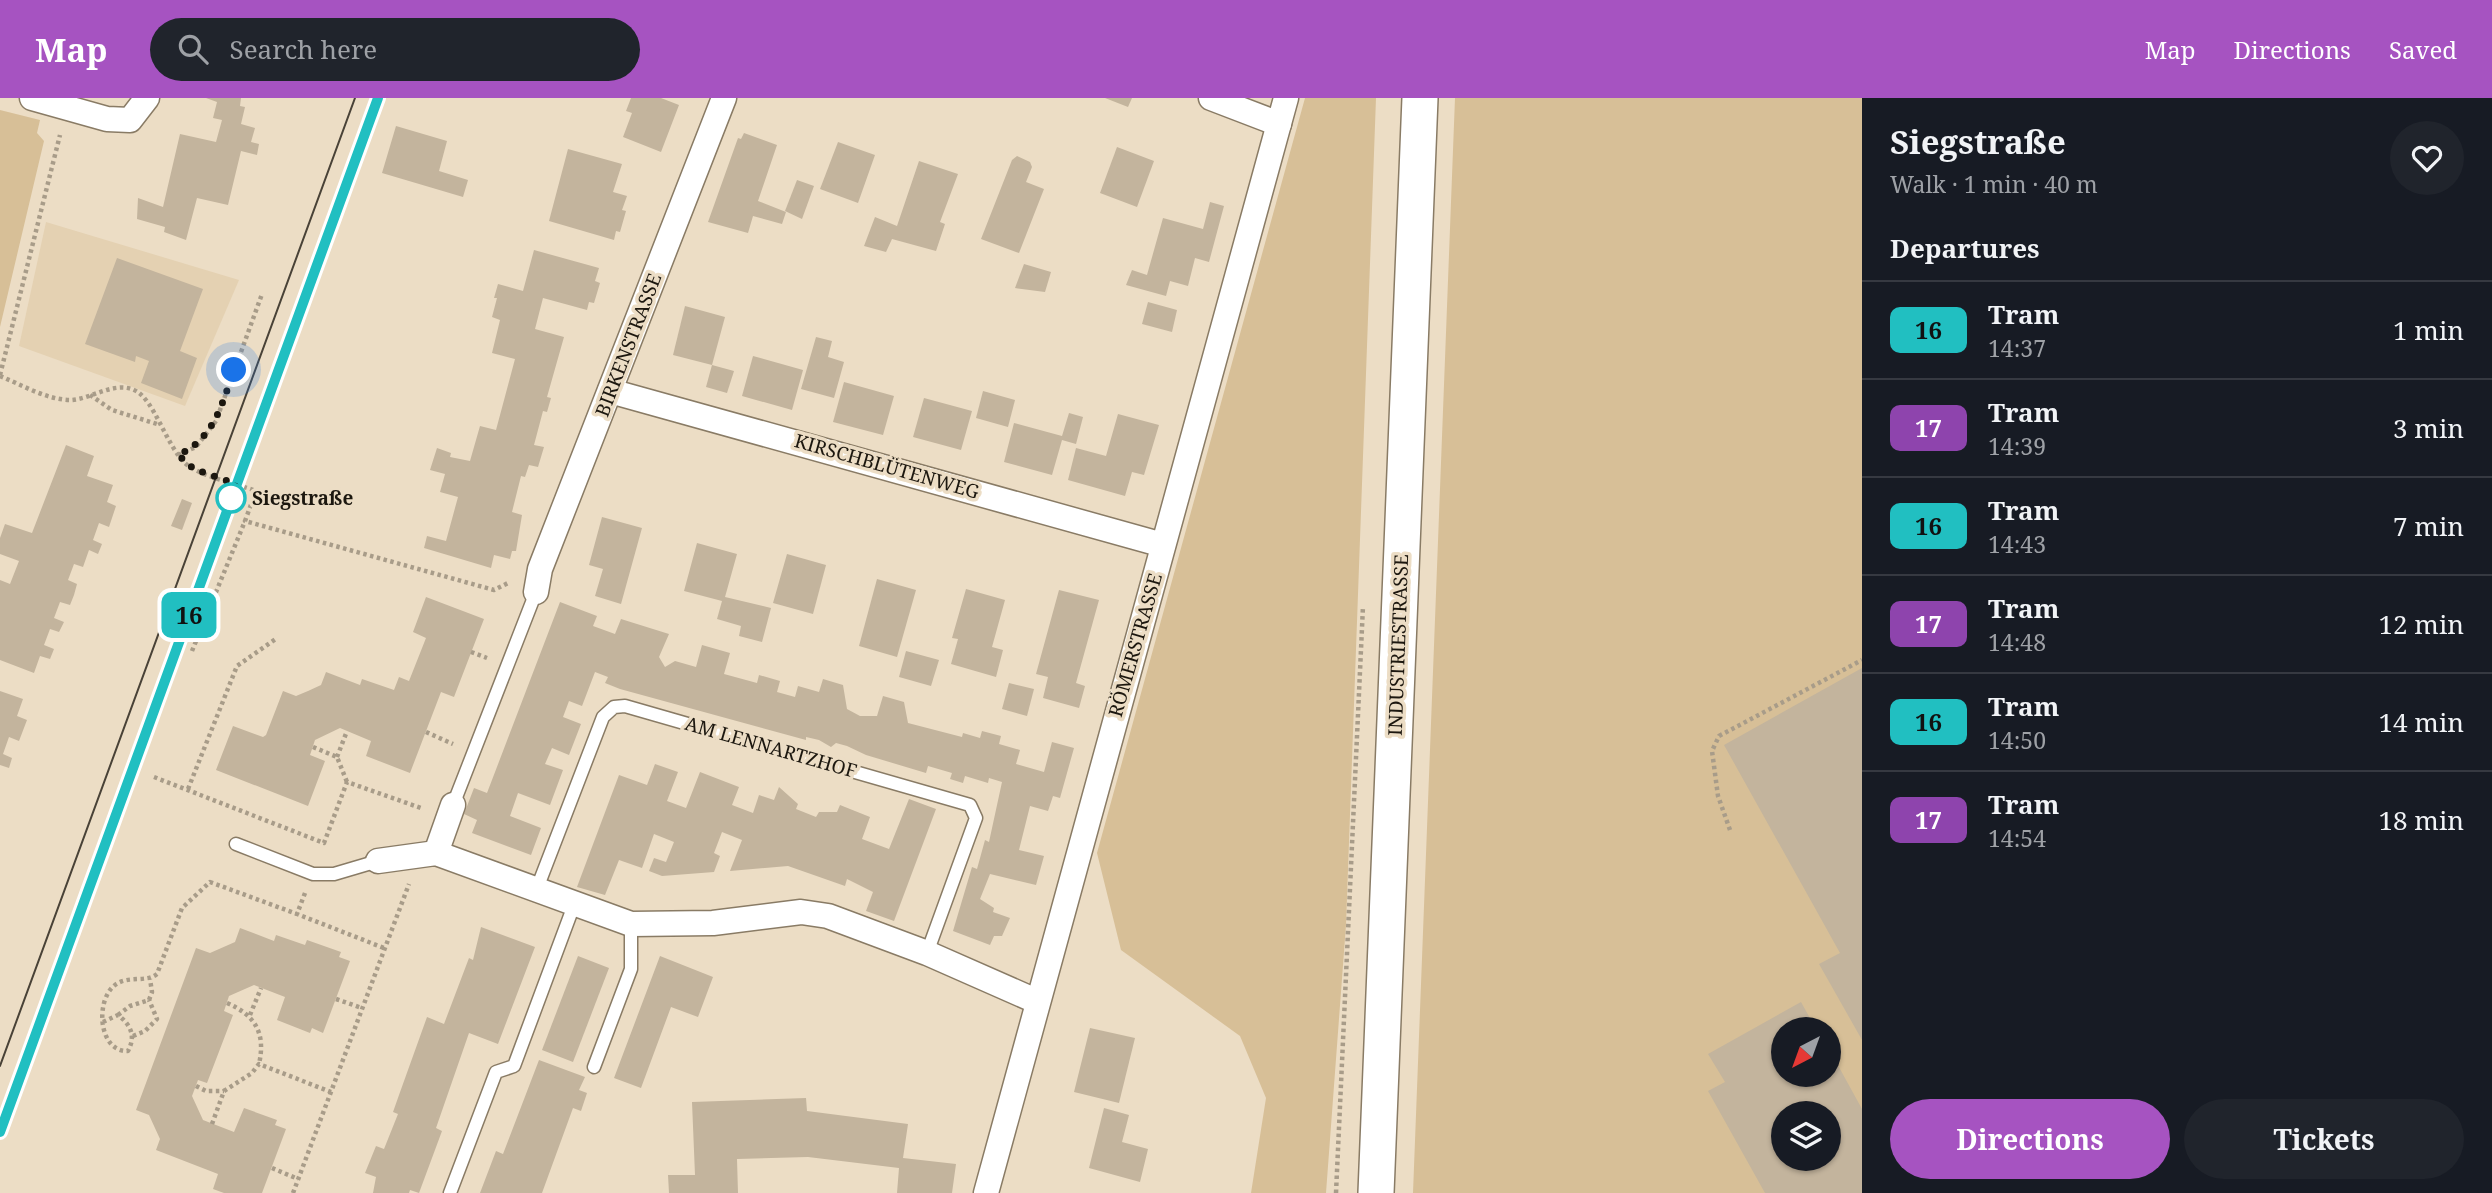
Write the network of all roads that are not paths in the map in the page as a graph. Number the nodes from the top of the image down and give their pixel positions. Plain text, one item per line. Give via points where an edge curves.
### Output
1 (32, 98) edge
2 (147, 98) edge
3 (724, 98) edge
4 (1211, 98) edge
5 (1286, 98) edge
6 (1420, 98) edge
7 (1279, 124) junction
8 (611, 391) junction
9 (1163, 545) junction
10 (538, 581) joint
11 (451, 812) joint
12 (236, 844) dead end
13 (428, 853) junction
14 (378, 861) joint
15 (536, 891) junction
16 (574, 905) junction
17 (631, 924) junction
18 (927, 953) junction
19 (1036, 1001) junction
20 (594, 1067) dead end
21 (450, 1193) edge
22 (986, 1193) edge
23 (1376, 1193) edge

1 - 2 street via 107,119 130,120
3 - 8 street, BIRKENSTRASSE
4 - 7 street
5 - 7 street, RÖMERSTRASSE
6 - 23 main road, INDUSTRIESTRASSE
7 - 9 street, RÖMERSTRASSE
8 - 9 street, KIRSCHBLÜTENWEG
8 - 10 street, BIRKENSTRASSE
9 - 19 street, RÖMERSTRASSE
10 - 11 lane
11 - 13 street
12 - 14 lane via 313,874 334,874
13 - 14 street
13 - 15 street
15 - 16 street
15 - 18 lane, AM LENNARTZHOF via 603,717 625,706 970,805 976,818
16 - 17 street
16 - 21 lane via 514,1066 496,1072
17 - 18 street via 713,923 801,912 828,916
17 - 20 lane via 631,969
18 - 19 street
19 - 22 street, RÖMERSTRASSE

